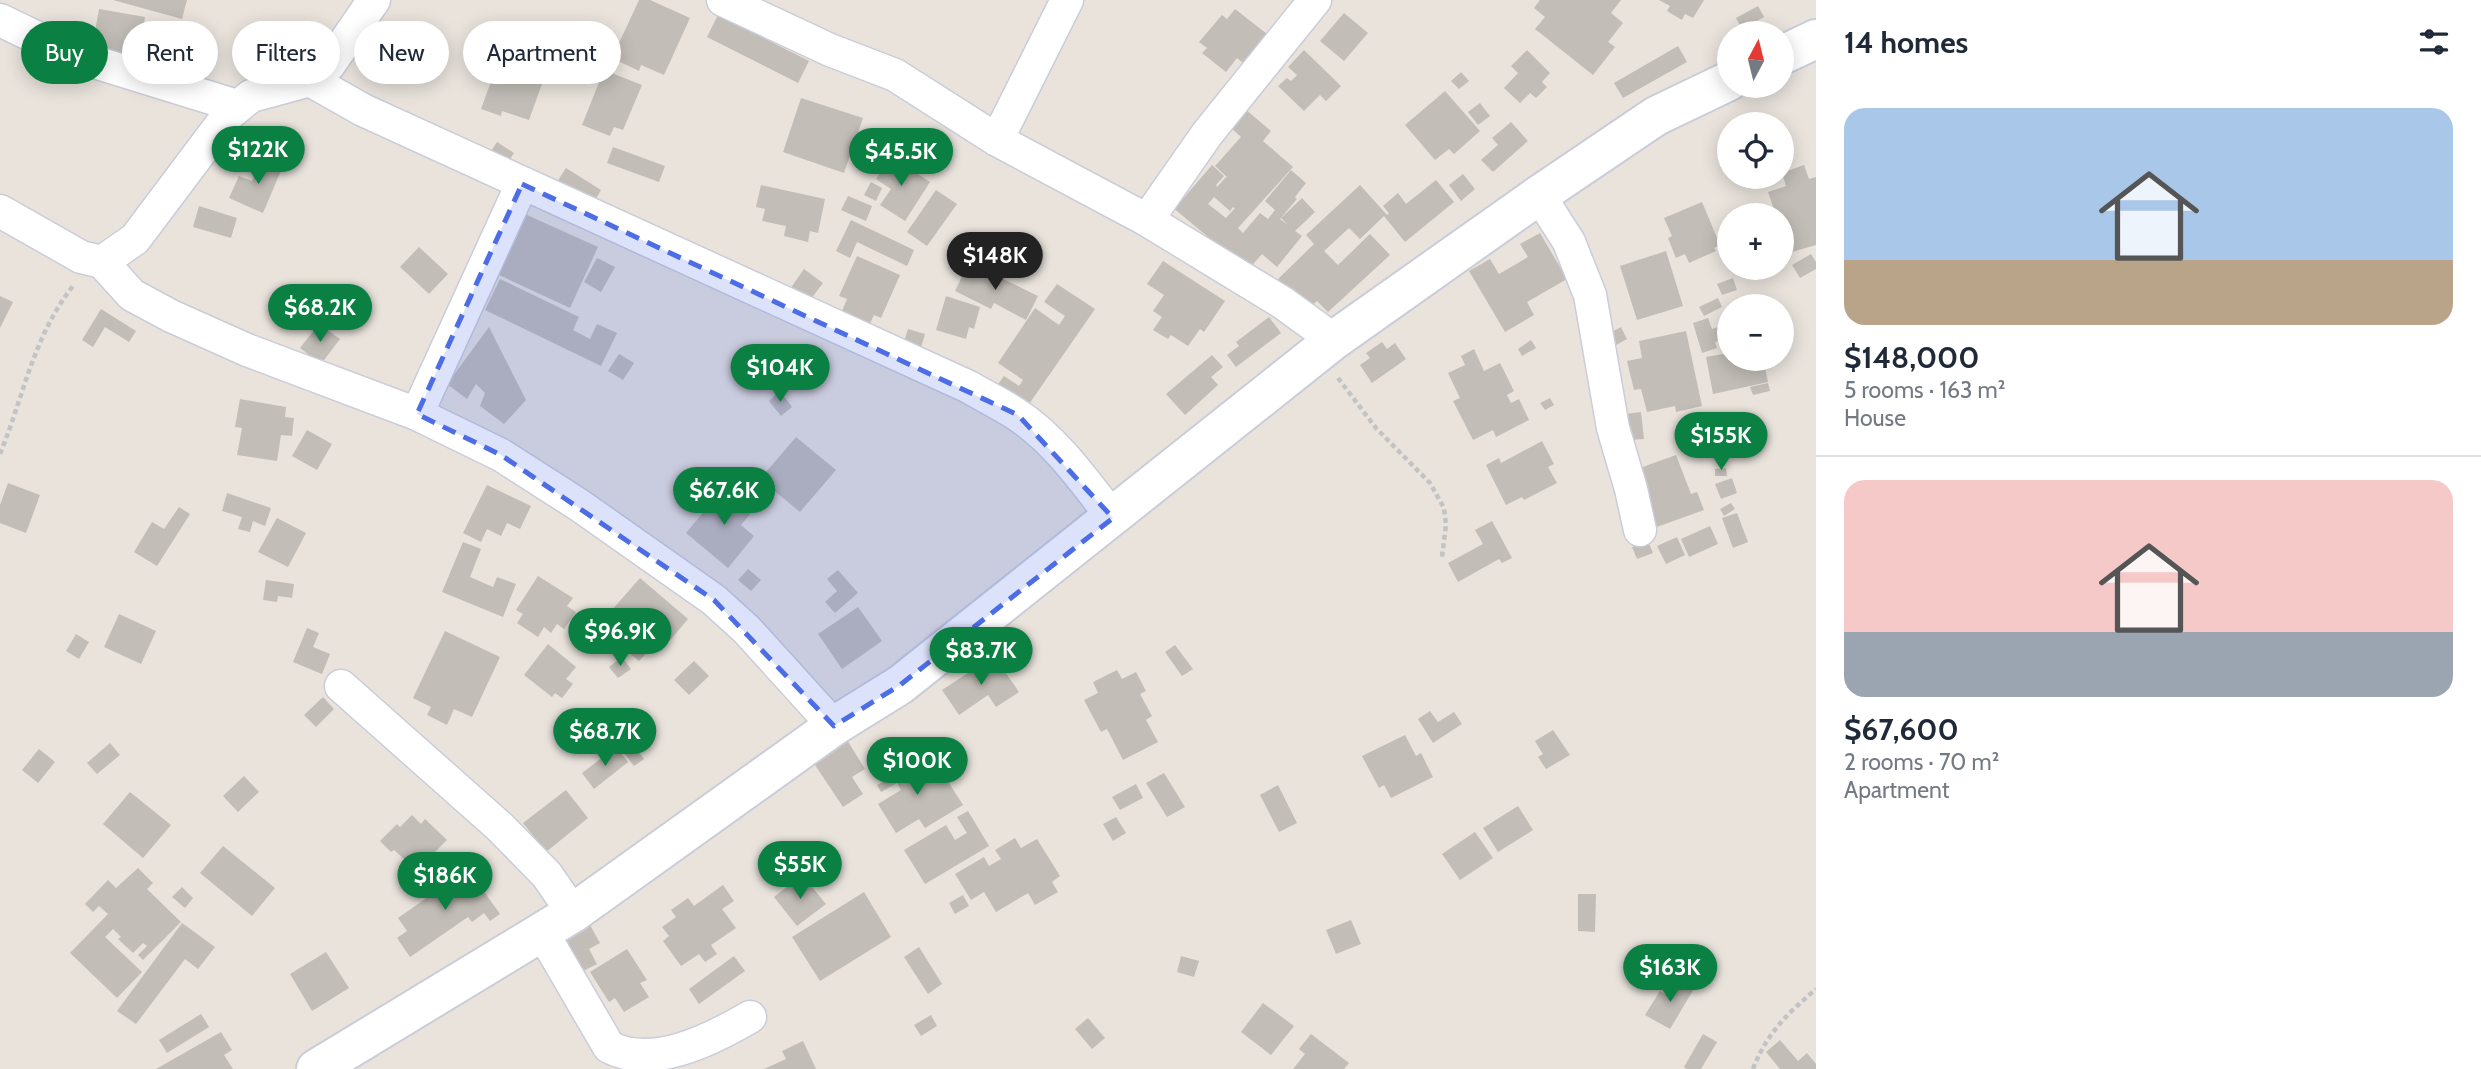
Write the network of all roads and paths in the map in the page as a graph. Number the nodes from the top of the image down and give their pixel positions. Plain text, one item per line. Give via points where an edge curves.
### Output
1 (374, 0) edge
2 (723, 0) edge
3 (1067, 0) edge
4 (1315, 0) edge
5 (0, 20) edge
6 (1816, 39) edge
7 (340, 49) edge
8 (1794, 49) edge
9 (295, 84) edge
10 (317, 84) edge
11 (1717, 87) edge
12 (237, 106) junction
13 (997, 140) junction
14 (522, 184) junction
15 (1539, 195) junction
16 (0, 211) edge
17 (1147, 220) junction
18 (98, 261) junction
19 (1326, 346) junction
20 (417, 414) junction
21 (0, 454) edge
22 (1113, 518) junction
23 (1640, 530) dead end
24 (1442, 557) dead end
25 (341, 686) dead end
26 (834, 726) junction
27 (558, 922) junction
28 (1816, 989) edge
29 (750, 1017) dead end
30 (316, 1069) edge
31 (1753, 1069) edge

1 - 7 street
2 - 13 street via 895,75
3 - 13 street
4 - 17 street via 1207,134
5 - 12 street via 75,56
6 - 8 street
9 - 12 street via 251,96
10 - 14 street
11 - 15 street via 1656,116
12 - 18 street via 135,239
13 - 17 street
14 - 20 street
14 - 22 street via 969,387 1018,415 1058,452
15 - 19 street
15 - 23 street via 1569,242 1590,295 1613,428
16 - 18 street via 81,257
17 - 19 street via 1283,303
18 - 20 street via 132,295 171,316
18 - 21 path via 58,306 38,342
19 - 22 street
19 - 24 path via 1376,428 1430,483 1444,508
20 - 26 street via 512,463 714,600
22 - 26 street via 900,685
25 - 27 street via 500,827 547,875
26 - 27 street
27 - 29 street via 609,1047 620,1058 642,1065 682,1056
27 - 30 street
28 - 31 path via 1762,1045

